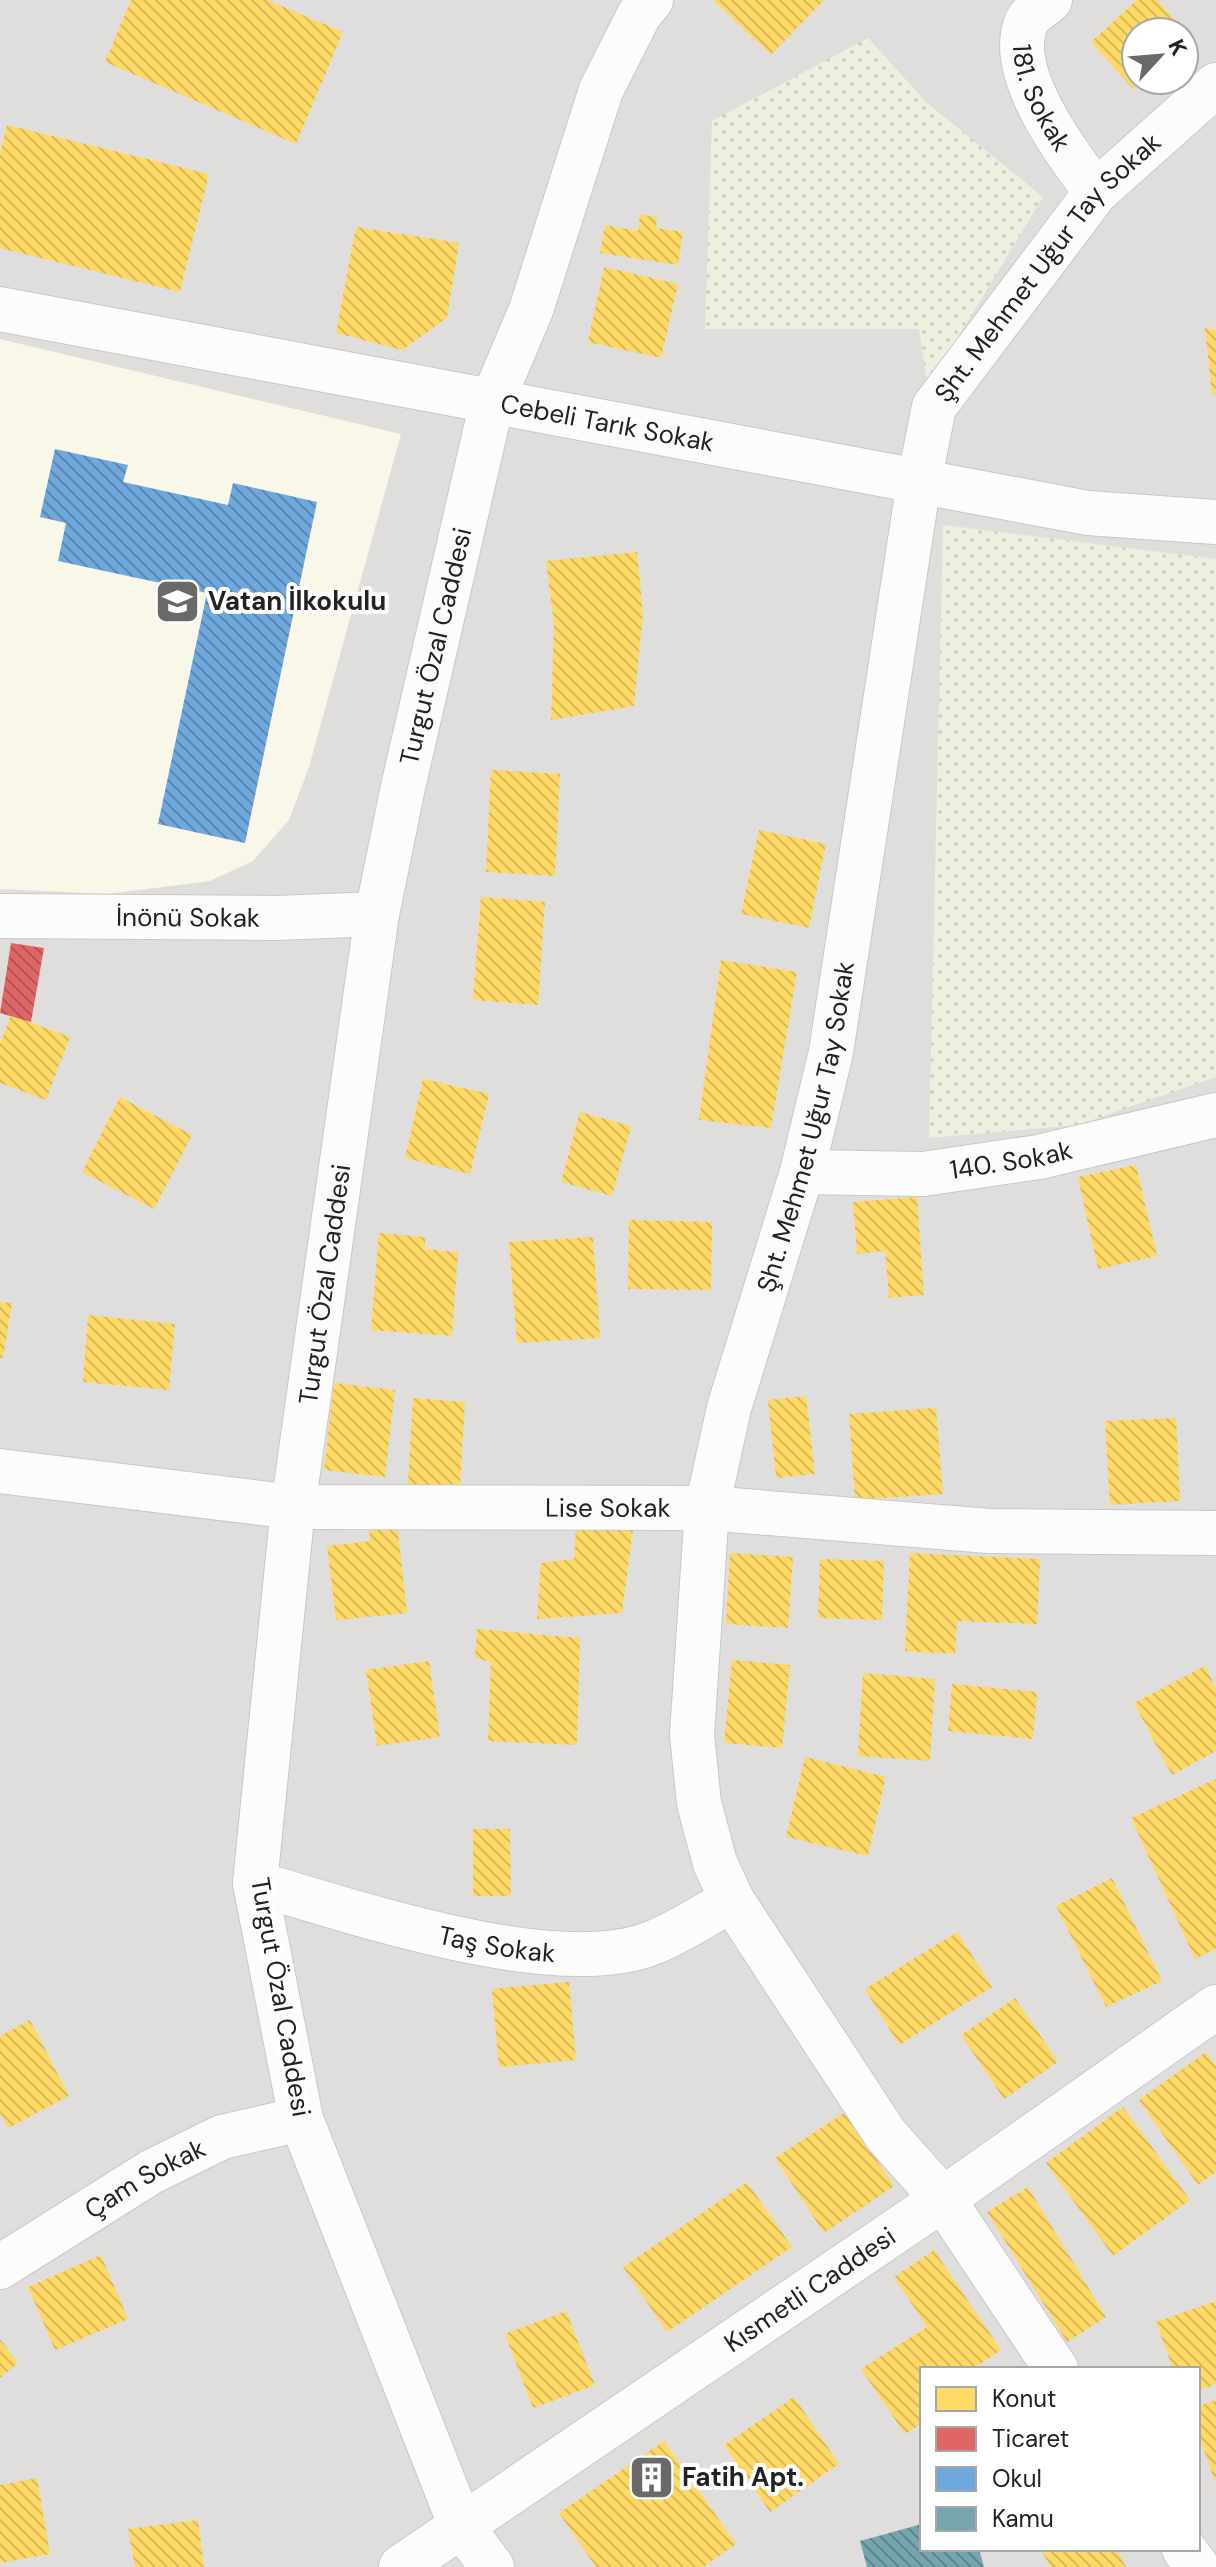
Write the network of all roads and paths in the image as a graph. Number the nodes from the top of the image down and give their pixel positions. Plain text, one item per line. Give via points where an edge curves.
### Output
1 (651, 0) edge
2 (1050, 0) edge
3 (1216, 85) edge
4 (1096, 192) junction
5 (0, 309) edge
6 (492, 402) junction
7 (919, 482) junction
8 (1216, 522) edge
9 (377, 914) junction
10 (0, 916) edge
11 (1216, 1115) edge
12 (802, 1172) junction
13 (0, 1471) edge
14 (293, 1507) junction
15 (707, 1508) junction
16 (1216, 1533) edge
17 (255, 1883) junction
18 (732, 1900) junction
19 (1216, 2007) edge
20 (301, 2119) junction
21 (943, 2199) junction
22 (0, 2267) edge
23 (1055, 2367) edge
24 (460, 2524) junction
25 (401, 2567) edge
26 (492, 2567) edge

1 - 6 street, Turgut Özal Caddesi via 601,90 531,310
2 - 4 street, 181. Sokak via 1028,20 1022,55 1049,130
3 - 4 street, Şht. Mehmet Uğur Tay Sokak
4 - 7 street, Şht. Mehmet Uğur Tay Sokak via 934,407
5 - 6 street, Cebeli Tarık Sokak
6 - 7 street, Cebeli Tarık Sokak
6 - 9 street, Turgut Özal Caddesi
7 - 8 street, Cebeli Tarık Sokak via 1088,513
7 - 12 street, Şht. Mehmet Uğur Tay Sokak via 833,1037
9 - 10 street, İnönü Sokak
9 - 14 street, Turgut Özal Caddesi
11 - 12 street, 140. Sokak via 1039,1157 923,1174
12 - 15 street, Şht. Mehmet Uğur Tay Sokak via 729,1408
13 - 14 street, Lise Sokak
14 - 15 street, Lise Sokak
14 - 17 street, Turgut Özal Caddesi
15 - 16 street, Lise Sokak via 989,1531
15 - 18 street, Şht. Mehmet Uğur Tay Sokak via 692,1735 699,1803 715,1863
17 - 18 street, Taş Sokak via 424,1932 573,1956 651,1944
17 - 20 street, Turgut Özal Caddesi
18 - 21 street, Şht. Mehmet Uğur Tay Sokak via 886,2135
19 - 21 street, Kısmetli Caddesi
20 - 22 street, Çam Sokak via 222,2137 151,2172
20 - 24 street, Turgut Özal Caddesi
21 - 23 street, Şht. Mehmet Uğur Tay Sokak
21 - 24 street, Kısmetli Caddesi
24 - 25 street, Kısmetli Caddesi
24 - 26 street, Turgut Özal Caddesi

